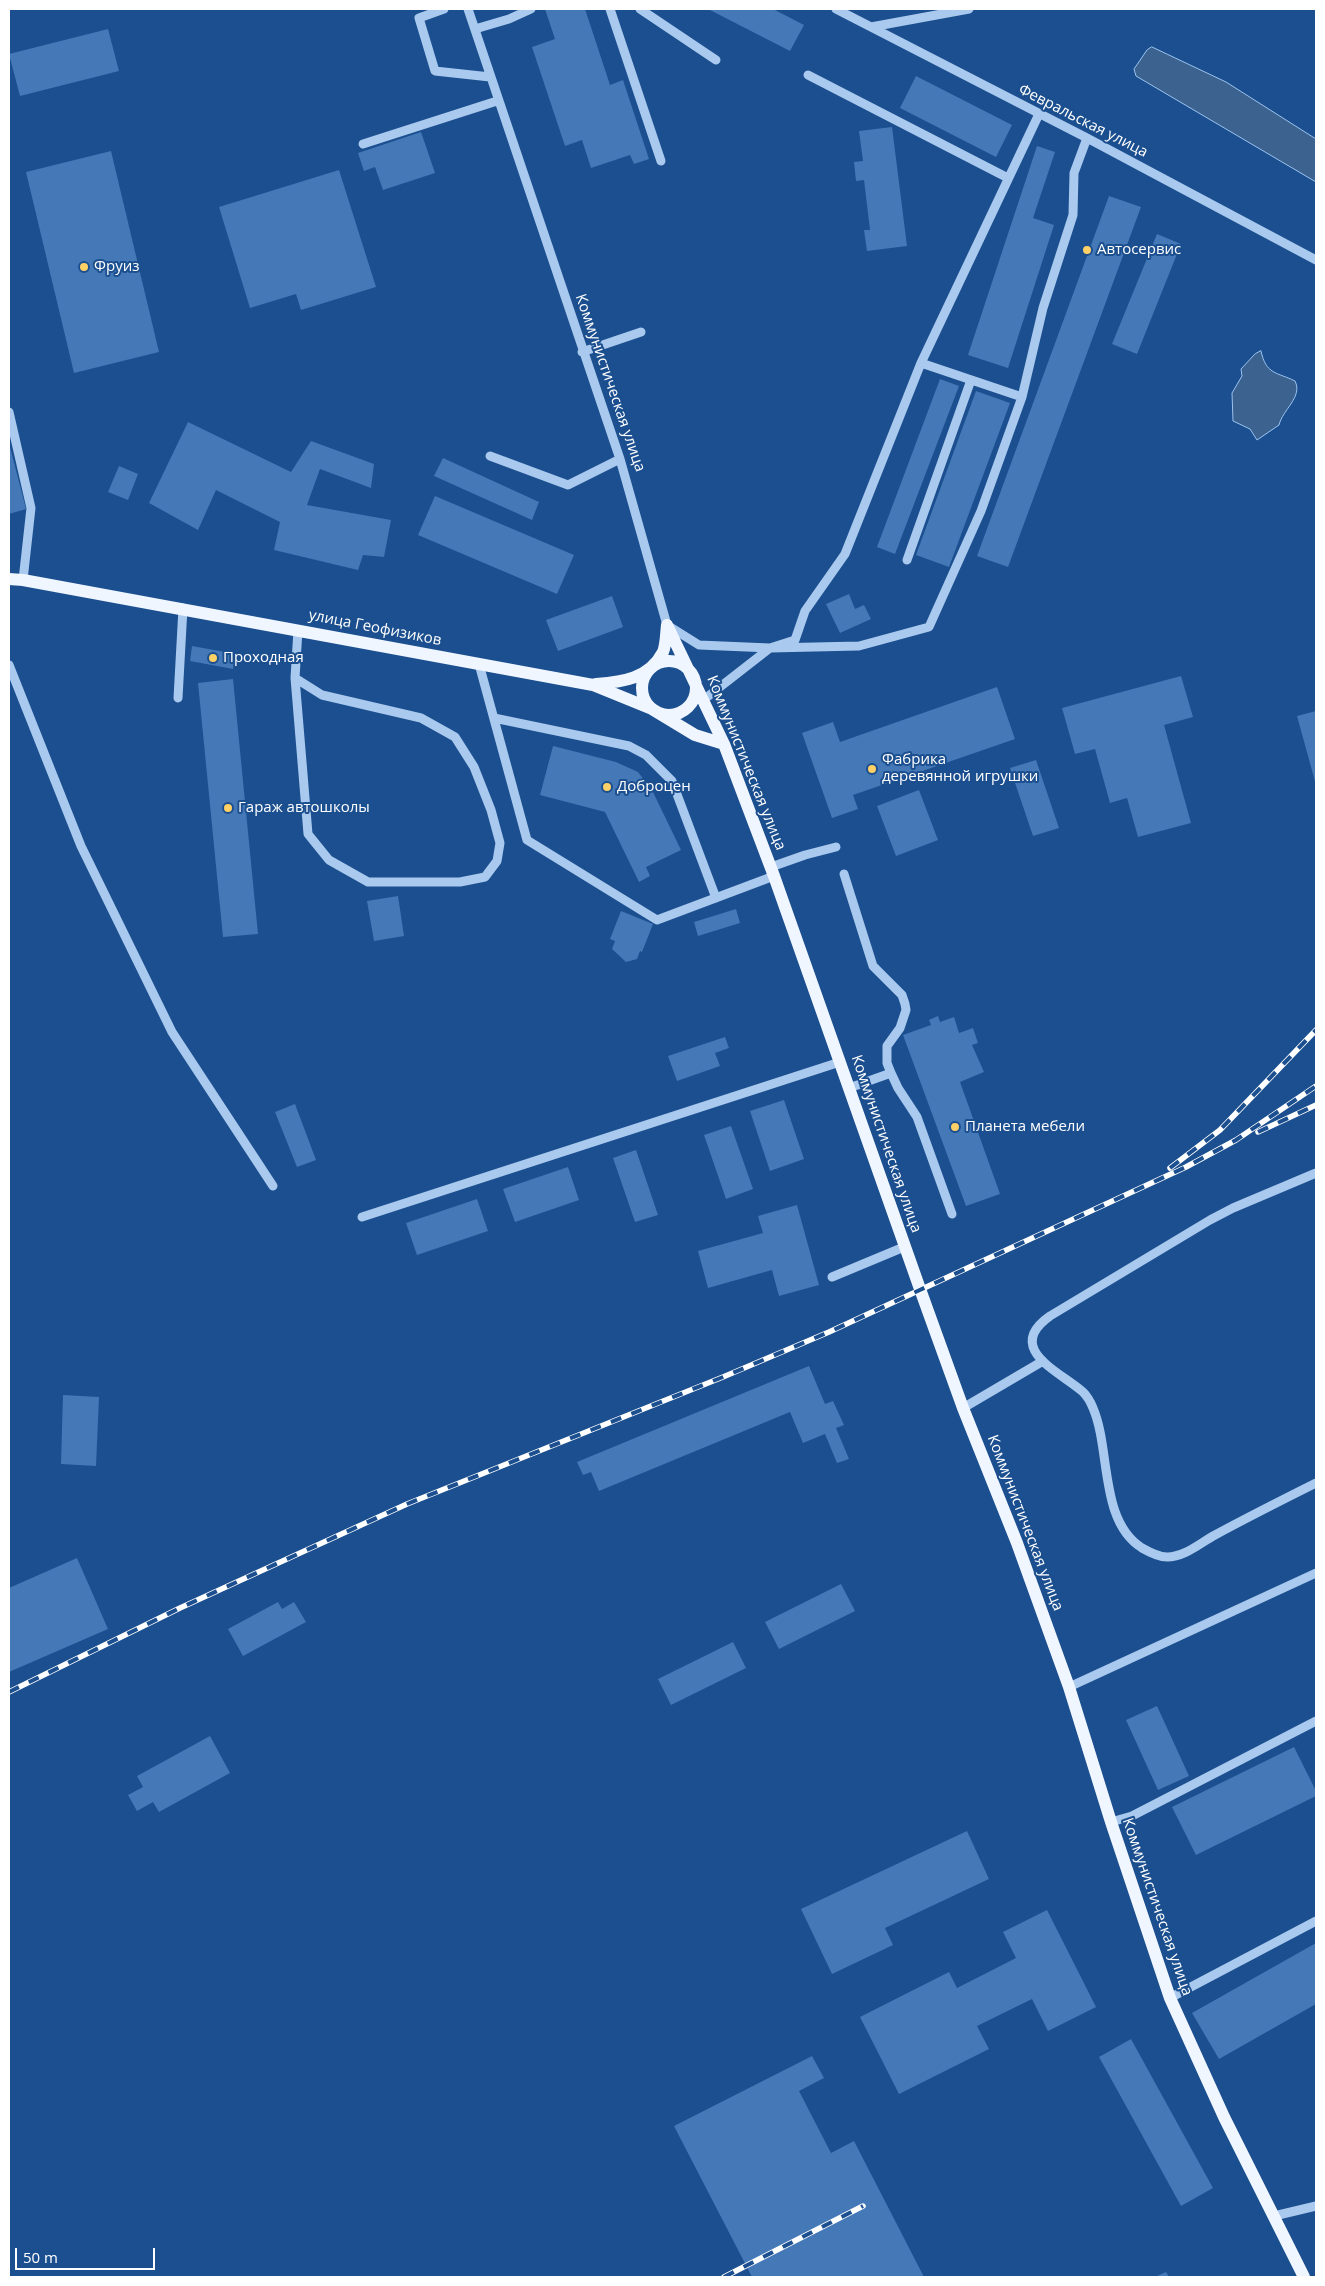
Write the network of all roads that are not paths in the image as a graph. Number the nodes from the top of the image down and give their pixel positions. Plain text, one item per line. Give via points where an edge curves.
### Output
1 (444, 9) edge
2 (468, 9) edge
3 (531, 9) edge
4 (610, 9) edge
5 (640, 9) edge
6 (836, 9) edge
7 (969, 9) edge
8 (871, 27) junction
9 (475, 29) junction
10 (716, 60) dead end
11 (808, 75) dead end
12 (490, 77) junction
13 (497, 101) junction
14 (1039, 114) junction
15 (1087, 138) junction
16 (363, 144) dead end
17 (661, 161) dead end
18 (1008, 178) junction
19 (1316, 260) edge
20 (640, 332) dead end
21 (582, 352) junction
22 (921, 363) junction
23 (971, 380) junction
24 (1022, 397) junction
25 (9, 412) edge
26 (490, 456) dead end
27 (620, 460) junction
28 (907, 560) dead end
29 (9, 580) edge
30 (23, 580) junction
31 (183, 608) junction
32 (667, 625) junction
33 (298, 630) junction
34 (770, 648) junction
35 (479, 664) junction
36 (9, 665) edge
37 (649, 668) junction
38 (693, 676) junction
39 (295, 678) junction
40 (593, 685) junction
41 (178, 698) dead end
42 (702, 701) junction
43 (652, 709) junction
44 (494, 718) junction
45 (724, 744) junction
46 (836, 847) dead end
47 (773, 872) junction
48 (844, 874) dead end
49 (716, 898) junction
50 (840, 1062) junction
51 (891, 1073) junction
52 (849, 1088) junction
53 (1316, 1173) edge
54 (273, 1186) dead end
55 (952, 1214) dead end
56 (362, 1217) dead end
57 (904, 1247) junction
58 (832, 1277) dead end
59 (1043, 1361) junction
60 (963, 1408) junction
61 (1316, 1483) edge
62 (1316, 1572) edge
63 (1069, 1687) junction
64 (1316, 1721) edge
65 (1111, 1822) junction
66 (1316, 1921) edge
67 (1170, 1998) junction
68 (1316, 2206) edge
69 (1274, 2216) junction
70 (1304, 2277) edge

1 - 12 street via 419,18 435,71
2 - 9 street, Коммунистическая улица
3 - 9 street
4 - 17 street
5 - 10 street
6 - 8 street, Февральская улица
7 - 8 street
8 - 14 street, Февральская улица
9 - 12 street, Коммунистическая улица
11 - 18 street
12 - 13 street, Коммунистическая улица
13 - 16 street
13 - 21 street, Коммунистическая улица
14 - 15 street, Февральская улица
14 - 18 street
15 - 19 street, Февральская улица
15 - 24 street via 1074,173 1073,215 1043,308
18 - 22 street
20 - 21 street
21 - 27 street, Коммунистическая улица
22 - 23 street
22 - 34 street via 845,554 805,611 795,640
23 - 24 street
23 - 28 street
24 - 34 street via 981,511 929,627 859,646
25 - 30 street via 31,508
26 - 27 street via 568,485
27 - 32 street, Коммунистическая улица
29 - 30 main road, улица Геофизиков
30 - 31 main road, улица Геофизиков
31 - 33 main road, улица Геофизиков
31 - 41 street
32 - 34 street via 699,645
32 - 37 main road via 663,652
32 - 38 main road, Коммунистическая улица
33 - 35 main road, улица Геофизиков
33 - 39 street
34 - 42 street
35 - 40 main road, улица Геофизиков
35 - 44 street
36 - 54 street via 81,846 172,1032
37 - 38 main road via 659,662 677,662
37 - 40 main road via 629,681
37 - 43 main road via 643,676 642,692
38 - 42 main road, Коммунистическая улица
38 - 43 main road via 695,696 685,710 669,715
39 - 39 street via 322,695 421,718 455,737 474,768 500,843 497,861 485,877 460,882 368,882 329,860 308,834
40 - 43 main road, улица Геофизиков
42 - 45 main road, Коммунистическая улица
43 - 45 main road, улица Геофизиков via 695,735
44 - 49 street via 629,746 646,755 672,781
44 - 49 street via 527,840 657,920
45 - 47 main road, Коммунистическая улица
46 - 47 street via 805,855
47 - 49 street
47 - 50 main road, Коммунистическая улица
48 - 51 street via 872,966 902,995 905,1004 900,1028 887,1046
50 - 52 main road, Коммунистическая улица
50 - 56 street
51 - 52 street
51 - 55 street via 917,1117
52 - 57 main road, Коммунистическая улица
53 - 59 street via 1233,1208 1041,1322 1032,1340 1034,1350
57 - 58 street
57 - 60 main road, Коммунистическая улица
59 - 60 street
59 - 61 street via 1085,1394 1093,1408 1112,1500 1124,1531 1135,1544 1150,1553 1166,1557 1183,1554
60 - 63 main road, Коммунистическая улица
62 - 63 street
63 - 65 main road, Коммунистическая улица
64 - 65 street via 1132,1816
65 - 67 main road, Коммунистическая улица
66 - 67 street
67 - 69 main road, Коммунистическая улица via 1224,2117
68 - 69 street
69 - 70 main road, Коммунистическая улица

